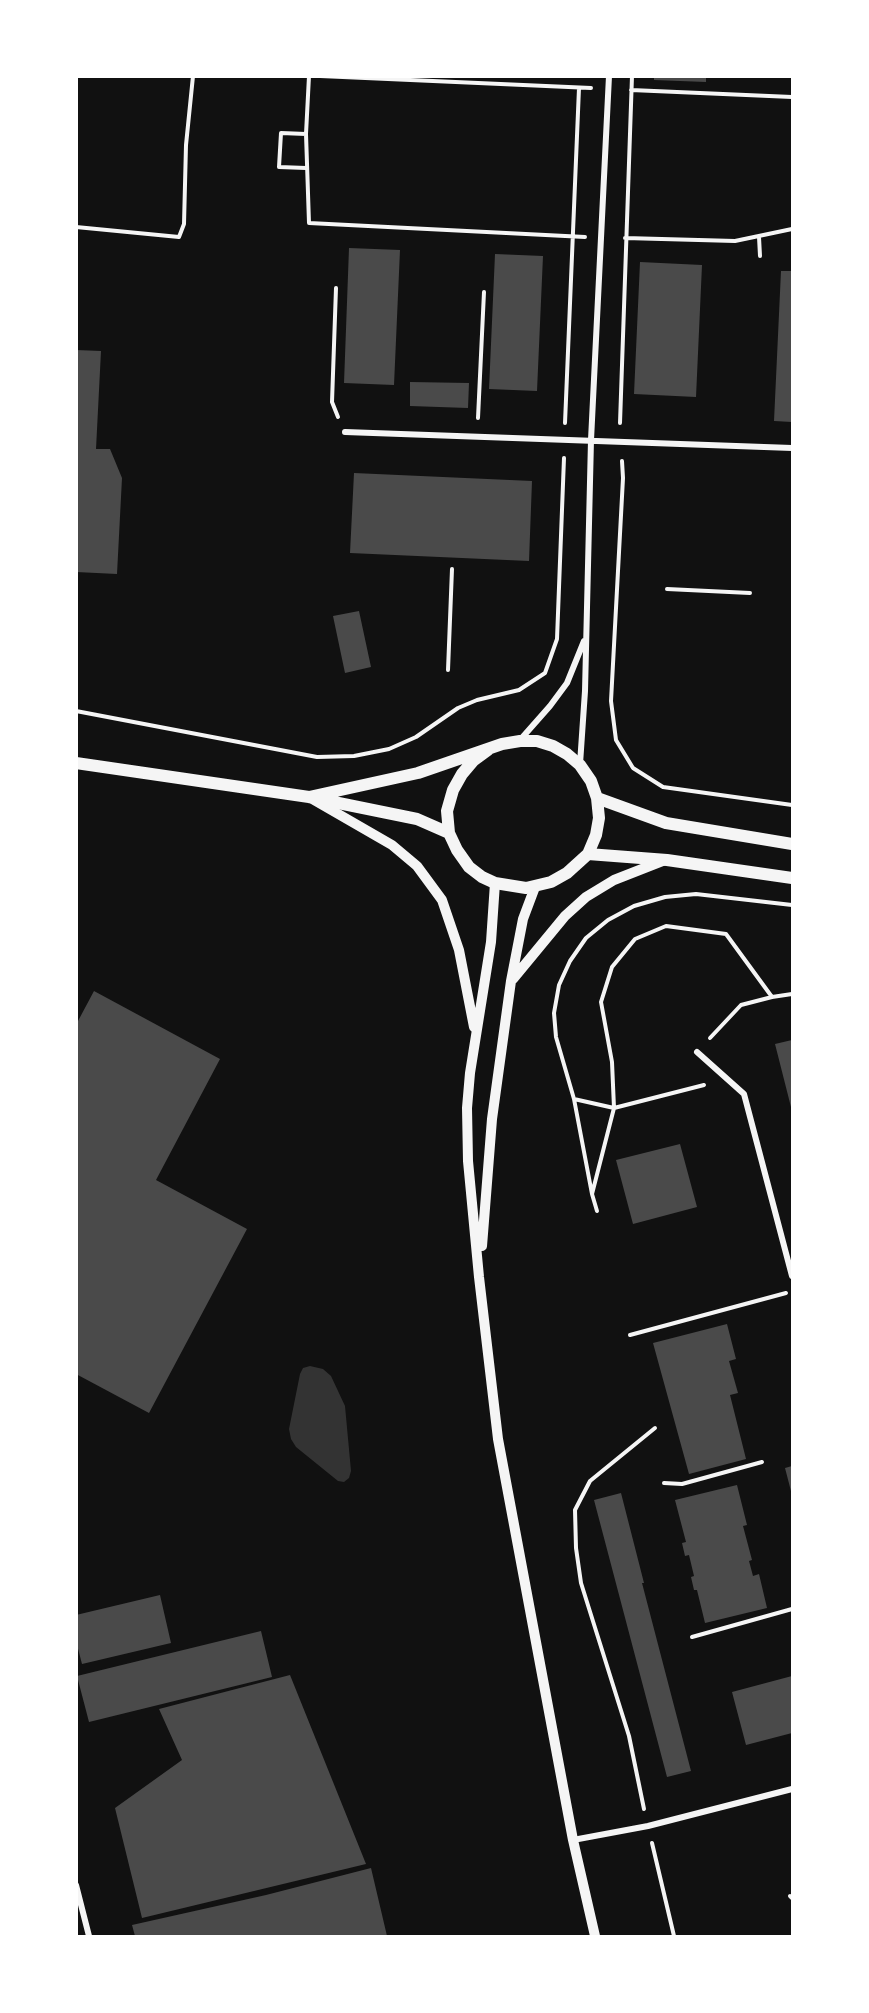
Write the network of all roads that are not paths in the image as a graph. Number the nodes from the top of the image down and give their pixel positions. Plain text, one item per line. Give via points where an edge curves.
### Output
1 (609, 76) edge
2 (345, 432) road end
3 (591, 440) junction
4 (792, 448) edge
5 (585, 637) junction
6 (520, 741) junction
7 (488, 750) junction
8 (76, 763) edge
9 (580, 765) junction
10 (309, 797) junction
11 (597, 798) junction
12 (449, 832) junction
13 (792, 844) edge
14 (588, 854) junction
15 (667, 860) junction
16 (792, 878) edge
17 (495, 883) junction
18 (535, 887) junction
19 (511, 981) junction
20 (475, 1034) junction
21 (697, 1052) road end
22 (792, 1276) edge
23 (479, 1277) junction
24 (792, 1789) edge
25 (573, 1840) junction
26 (76, 1884) edge
27 (89, 1936) edge
28 (595, 1936) edge

1 - 3 street
2 - 3 street
3 - 4 street
3 - 5 street
5 - 6 street via 567,683
5 - 9 street
6 - 7 main road
6 - 9 main road via 553,746
7 - 10 main road via 418,773
7 - 12 main road via 473,761 453,790 447,811
8 - 10 main road
9 - 11 main road
10 - 12 main road via 417,819
10 - 20 street via 392,845 417,866 442,900 459,950
11 - 13 main road via 666,823
11 - 14 main road via 599,818
12 - 17 main road via 469,867
14 - 15 main road
14 - 18 main road via 567,873
15 - 16 main road
15 - 19 street via 614,880 586,897 565,916
17 - 18 main road
17 - 20 street via 491,942
18 - 19 street via 523,919
19 - 23 street via 492,1119
20 - 23 street via 467,1108
21 - 22 street via 744,1094
23 - 25 street via 498,1439
24 - 25 street via 648,1826
25 - 28 street
26 - 27 street

